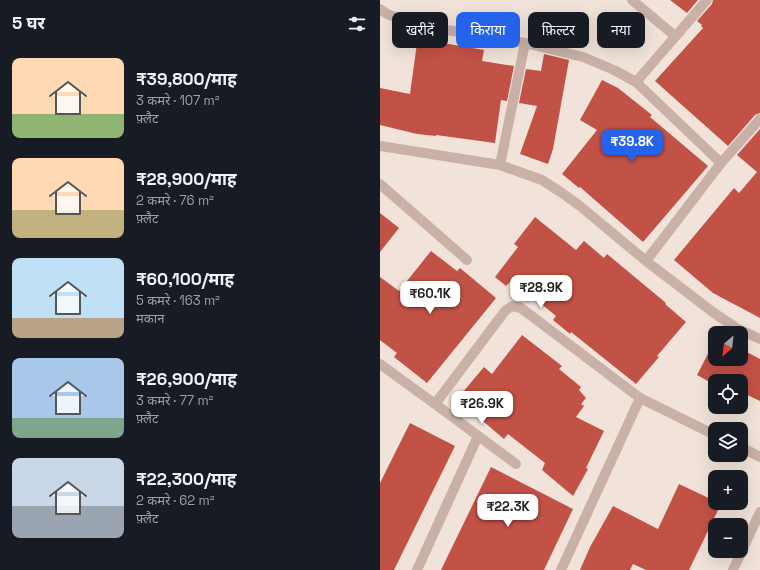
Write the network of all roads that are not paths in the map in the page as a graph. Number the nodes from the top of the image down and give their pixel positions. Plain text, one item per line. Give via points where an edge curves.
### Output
1 (632, 0) edge
2 (707, 0) edge
3 (380, 9) edge
4 (675, 36) junction
5 (525, 43) junction
6 (636, 82) junction
7 (760, 119) edge
8 (380, 146) edge
9 (721, 163) junction
10 (500, 165) junction
11 (380, 184) edge
12 (467, 260) dead end
13 (646, 262) junction
14 (760, 339) edge
15 (380, 364) edge
16 (640, 398) junction
17 (435, 404) junction
18 (708, 432) edge
19 (478, 436) junction
20 (748, 450) edge
21 (760, 456) edge
22 (516, 464) dead end
23 (760, 512) edge
24 (416, 570) edge
25 (561, 570) edge
26 (733, 570) edge

1 - 4 street
2 - 4 street
3 - 5 street via 417,25
4 - 6 street
5 - 6 street via 583,57
5 - 10 street
6 - 9 street
7 - 9 street
8 - 10 street
9 - 13 street
10 - 13 street via 542,180 562,193
11 - 12 street
13 - 14 street via 714,313 738,329
15 - 17 street
16 - 17 street via 521,308 512,306
16 - 18 street
16 - 25 street
17 - 19 street
19 - 22 street
19 - 24 street
20 - 21 street
23 - 26 street

